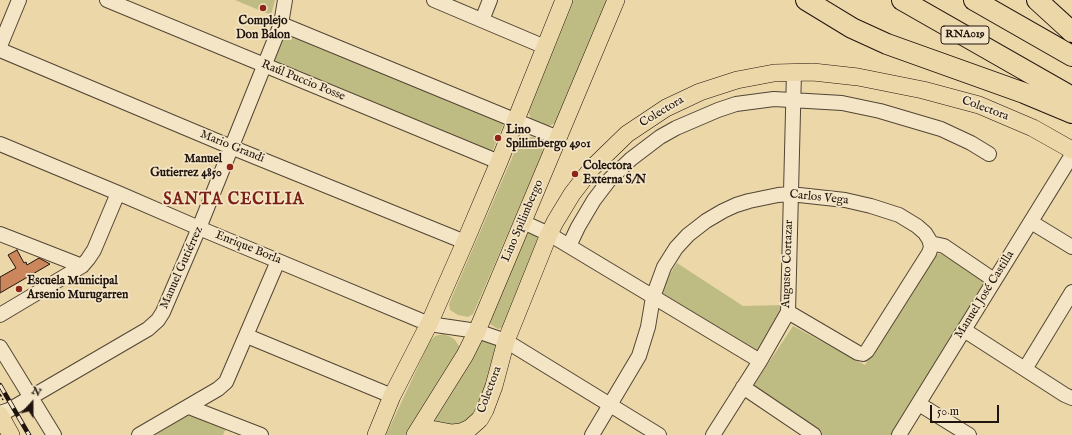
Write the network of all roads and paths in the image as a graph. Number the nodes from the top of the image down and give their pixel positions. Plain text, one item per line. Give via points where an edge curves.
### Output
1 (19, 0) edge
2 (107, 0) edge
3 (285, 0) edge
4 (434, 0) edge
5 (490, 0) edge
6 (616, 0) edge
7 (806, 0) edge
8 (902, 0) edge
9 (974, 0) edge
10 (1037, 0) edge
11 (562, 3) edge
12 (482, 20) junction
13 (281, 24) junction
14 (1072, 32) edge
15 (0, 46) edge
16 (545, 47) junction
17 (0, 50) edge
18 (1072, 56) edge
19 (264, 65) junction
20 (794, 72) junction
21 (1072, 97) edge
22 (793, 99) junction
23 (1072, 113) edge
24 (516, 120) junction
25 (558, 138) junction
26 (0, 144) edge
27 (231, 147) junction
28 (1072, 150) edge
29 (989, 154) dead end
30 (1072, 155) edge
31 (499, 162) junction
32 (118, 192) junction
33 (790, 194) junction
34 (523, 222) junction
35 (1031, 222) junction
36 (199, 228) junction
37 (0, 234) edge
38 (549, 234) junction
39 (465, 242) junction
40 (930, 243) junction
41 (569, 246) junction
42 (1072, 247) edge
43 (278, 261) junction
44 (82, 266) junction
45 (994, 280) junction
46 (1072, 292) edge
47 (653, 297) junction
48 (788, 312) junction
49 (0, 315) edge
50 (430, 324) junction
51 (964, 330) junction
52 (477, 331) junction
53 (246, 336) junction
54 (506, 341) junction
55 (0, 347) edge
56 (760, 361) junction
57 (1025, 369) junction
58 (742, 387) junction
59 (392, 396) junction
60 (30, 397) junction
61 (1072, 398) edge
62 (919, 404) junction
63 (611, 405) junction
64 (189, 407) junction
65 (0, 414) edge
66 (230, 429) edge
67 (417, 431) edge
68 (144, 434) edge
69 (11, 435) edge
70 (54, 435) edge
71 (261, 435) edge
72 (376, 435) edge
73 (592, 435) edge
74 (659, 435) edge
75 (713, 435) edge
76 (814, 435) edge
77 (899, 435) edge
78 (969, 435) edge

1 - 15 street
2 - 19 street, Raúl Puccio Posse
3 - 13 street, Manuel Gutiérrez
4 - 12 street
5 - 12 street
6 - 25 main road, Lino Spilimbergo
7 - 23 highway via 852,28 887,44
8 - 21 highway, RNA019
9 - 18 highway, RNA019
10 - 14 highway
11 - 16 main road
12 - 16 street
13 - 19 street, Manuel Gutiérrez
13 - 24 street
16 - 24 main road
17 - 27 street, Mario Grandi
19 - 27 street, Manuel Gutiérrez
19 - 31 street, Raúl Puccio Posse
20 - 22 street, Augusto Cortazar
20 - 28 main road, Colectora via 827,73 858,78 923,90 979,105 1033,128
20 - 38 main road, Colectora via 755,76 718,85 653,116 627,134 592,168 572,194
22 - 29 street via 842,103 880,111 941,129
22 - 33 street, Augusto Cortazar
22 - 41 street via 757,100 736,104 696,118 660,137 635,155 610,179 594,200
24 - 25 street
24 - 31 main road
25 - 34 main road, Lino Spilimbergo
26 - 32 street, Enrique Borla
27 - 36 street, Manuel Gutiérrez
27 - 39 street, Mario Grandi
30 - 35 street, Manuel José Castilla
31 - 39 main road
32 - 36 street, Enrique Borla
32 - 44 street via 94,250
33 - 40 street, Carlos Vega via 845,200 885,210 917,226 925,233
33 - 47 street, Carlos Vega via 767,196 736,205 706,221 676,248 664,267
33 - 48 street, Augusto Cortazar
34 - 38 street
34 - 52 main road, Lino Spilimbergo
35 - 42 street
35 - 45 street, Manuel José Castilla
36 - 43 street, Enrique Borla
36 - 60 street, Manuel Gutiérrez via 158,320 148,329
37 - 44 street
38 - 41 street
38 - 54 main road, Colectora
39 - 50 main road
40 - 45 street via 944,246
40 - 48 street via 929,253 863,354
41 - 47 street
43 - 50 street, Enrique Borla
43 - 53 street
44 - 49 street
45 - 51 street, Manuel José Castilla
46 - 57 street
47 - 56 street
47 - 63 street, Carlos Vega via 648,327 639,356
48 - 56 street, Augusto Cortazar
50 - 52 street, Enrique Borla
50 - 59 main road
51 - 57 street
51 - 62 street, Manuel José Castilla
52 - 54 street, Enrique Borla
52 - 67 main road, Lino Spilimbergo via 465,355
53 - 59 street
53 - 64 street via 226,382
54 - 63 street, Enrique Borla
54 - 67 main road, Colectora via 494,386 480,419 461,432
55 - 60 street
56 - 58 street, Augusto Cortazar
57 - 61 street
58 - 75 street, Augusto Cortazar
58 - 76 street
59 - 72 main road
60 - 65 street, Manuel Gutiérrez
60 - 70 street
62 - 77 street, Manuel José Castilla
62 - 78 street
63 - 73 street, Carlos Vega
63 - 74 street, Enrique Borla
64 - 66 street
64 - 68 street
65 - 69 main road
66 - 71 street

